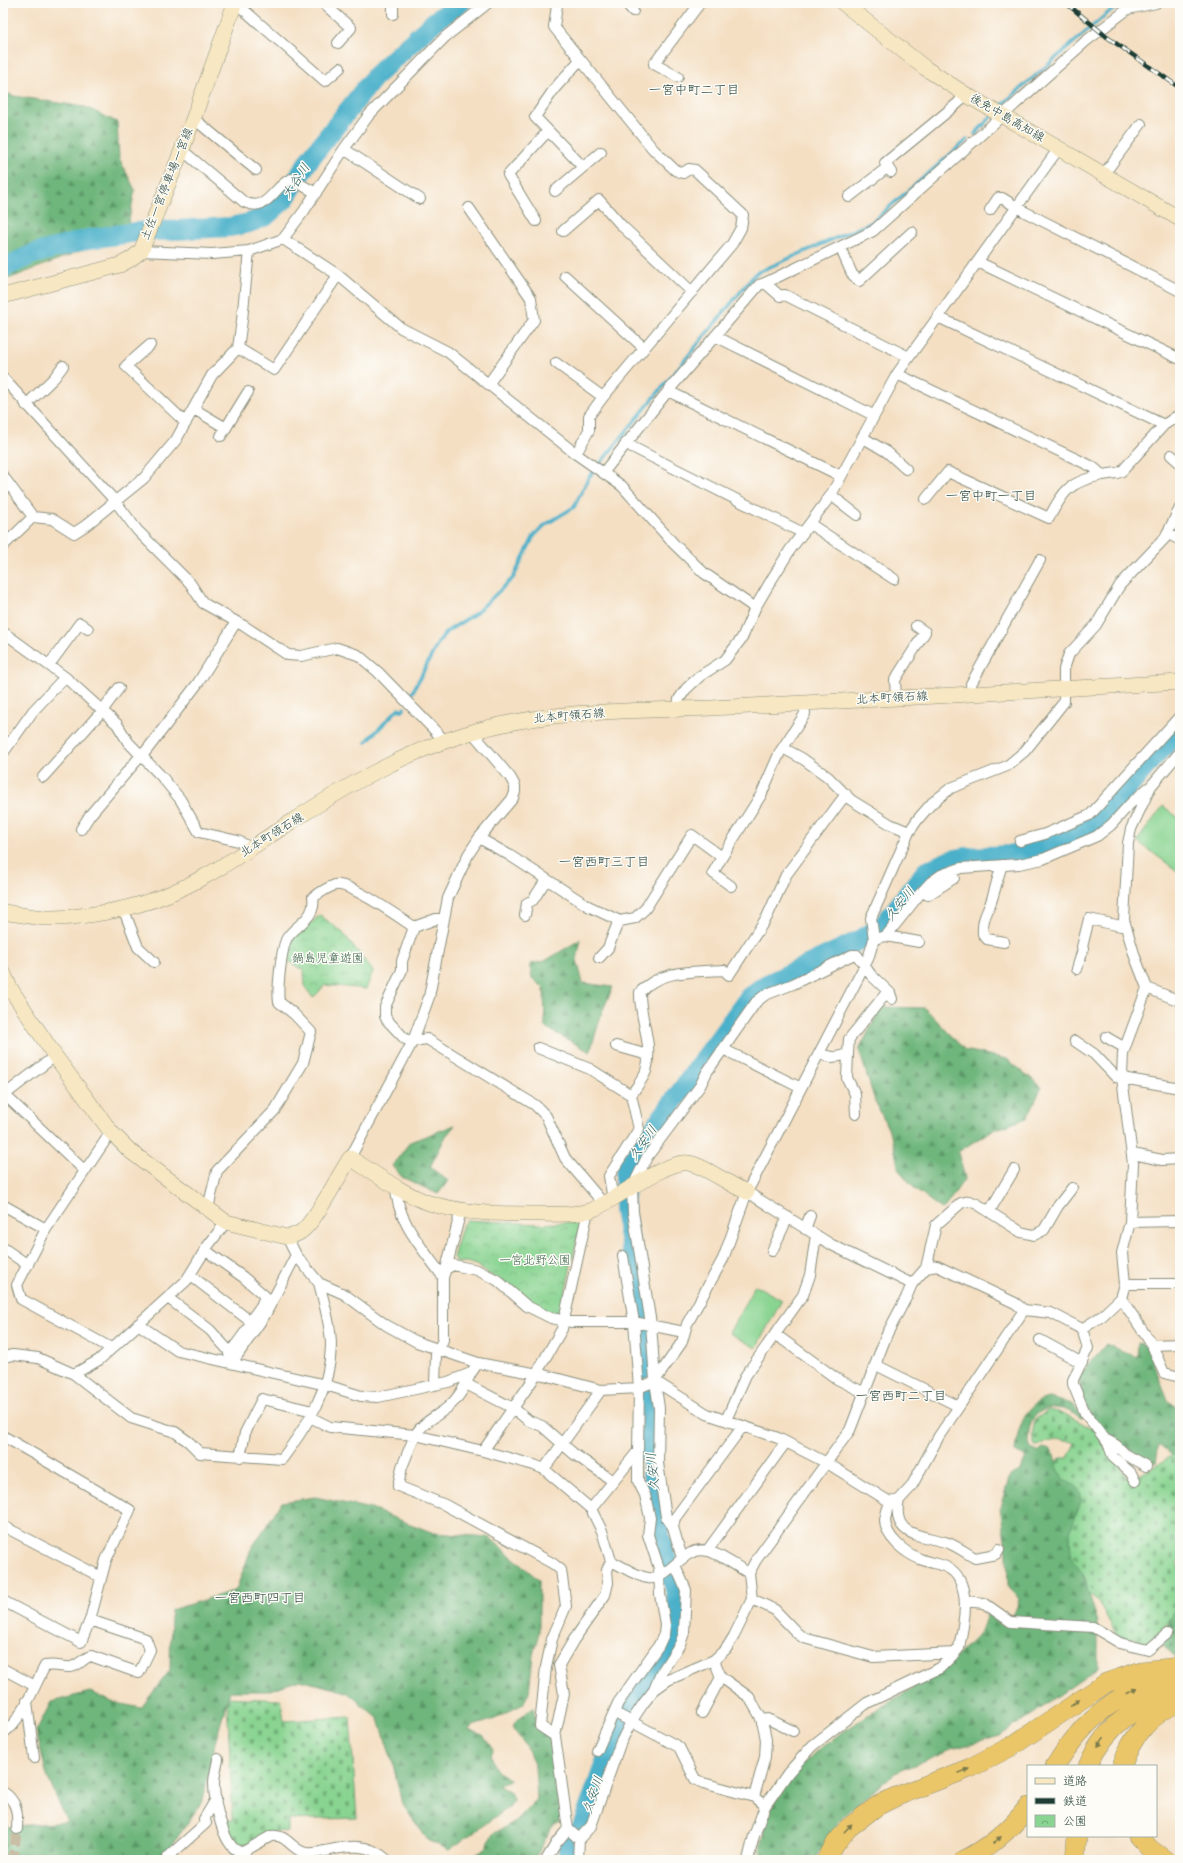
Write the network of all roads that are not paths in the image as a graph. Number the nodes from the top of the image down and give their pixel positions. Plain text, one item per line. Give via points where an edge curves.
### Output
1 (236, 3) edge
2 (323, 3) edge
3 (393, 3) edge
4 (488, 3) edge
5 (555, 3) edge
6 (700, 3) edge
7 (843, 3) edge
8 (1156, 3) edge
9 (392, 14) dead end
10 (338, 43) dead end
11 (580, 60) junction
12 (340, 68) dead end
13 (678, 77) dead end
14 (965, 94) junction
15 (997, 113) junction
16 (193, 118) junction
17 (1141, 124) dead end
18 (548, 130) junction
19 (1059, 148) junction
20 (344, 149) junction
21 (182, 150) junction
22 (600, 152) dead end
23 (582, 167) junction
24 (256, 170) dead end
25 (1104, 174) junction
26 (555, 191) dead end
27 (316, 193) junction
28 (849, 197) dead end
29 (420, 199) dead end
30 (1017, 207) junction
31 (469, 208) dead end
32 (990, 210) dead end
33 (1180, 218) edge
34 (536, 221) dead end
35 (563, 231) dead end
36 (912, 232) dead end
37 (283, 239) junction
38 (840, 247) junction
39 (141, 250) junction
40 (248, 251) junction
41 (978, 262) junction
42 (338, 275) junction
43 (565, 276) dead end
44 (765, 284) junction
45 (1180, 291) edge
46 (692, 292) junction
47 (3, 296) edge
48 (938, 317) junction
49 (715, 336) junction
50 (150, 344) dead end
51 (238, 348) junction
52 (644, 348) junction
53 (909, 357) junction
54 (1180, 359) edge
55 (556, 364) dead end
56 (63, 366) dead end
57 (897, 374) junction
58 (3, 378) edge
59 (489, 383) junction
60 (668, 391) junction
61 (248, 392) dead end
62 (603, 397) junction
63 (26, 405) junction
64 (194, 408) junction
65 (1180, 414) edge
66 (873, 415) junction
67 (186, 423) junction
68 (1164, 425) junction
69 (862, 437) junction
70 (626, 442) junction
71 (576, 454) junction
72 (1171, 455) dead end
73 (1180, 463) edge
74 (906, 469) dead end
75 (599, 470) junction
76 (1102, 475) junction
77 (3, 476) edge
78 (841, 476) junction
79 (831, 495) junction
80 (926, 499) dead end
81 (116, 502) junction
82 (1180, 508) edge
83 (857, 515) dead end
84 (33, 517) junction
85 (810, 524) junction
86 (803, 533) junction
87 (1167, 533) junction
88 (1180, 540) edge
89 (3, 546) edge
90 (1040, 560) dead end
91 (894, 579) dead end
92 (755, 608) junction
93 (236, 622) junction
94 (916, 626) dead end
95 (88, 628) dead end
96 (3, 632) edge
97 (49, 665) junction
98 (65, 677) junction
99 (1180, 682) edge
100 (119, 688) dead end
101 (1065, 689) junction
102 (972, 694) junction
103 (896, 698) junction
104 (804, 703) junction
105 (678, 710) junction
106 (102, 711) junction
107 (1180, 716) edge
108 (472, 732) junction
109 (444, 740) junction
110 (783, 748) junction
111 (1180, 752) edge
112 (3, 753) edge
113 (142, 756) junction
114 (43, 777) dead end
115 (1151, 786) junction
116 (846, 794) junction
117 (82, 829) dead end
118 (910, 832) junction
119 (479, 838) junction
120 (1020, 841) dead end
121 (251, 848) junction
122 (722, 857) junction
123 (1002, 865) junction
124 (954, 878) dead end
125 (546, 880) junction
126 (730, 886) dead end
127 (922, 892) junction
128 (123, 908) junction
129 (3, 912) edge
130 (525, 915) dead end
131 (443, 919) junction
132 (620, 922) junction
133 (1125, 925) junction
134 (414, 927) junction
135 (886, 936) junction
136 (874, 939) junction
137 (919, 942) dead end
138 (1004, 942) dead end
139 (599, 958) dead end
140 (154, 962) dead end
141 (864, 965) junction
142 (1077, 969) dead end
143 (3, 972) edge
144 (1147, 988) junction
145 (1180, 1002) edge
146 (1106, 1037) dead end
147 (413, 1041) junction
148 (1075, 1041) dead end
149 (616, 1046) dead end
150 (538, 1048) dead end
151 (1125, 1048) junction
152 (723, 1049) junction
153 (820, 1053) junction
154 (848, 1054) junction
155 (648, 1055) junction
156 (55, 1056) junction
157 (1122, 1077) junction
158 (847, 1078) junction
159 (841, 1087) dead end
160 (801, 1088) junction
161 (1180, 1088) edge
162 (4, 1095) edge
163 (631, 1095) junction
164 (856, 1114) dead end
165 (111, 1132) junction
166 (1133, 1154) junction
167 (350, 1158) junction
168 (1180, 1159) edge
169 (1014, 1170) dead end
170 (85, 1171) junction
171 (396, 1186) junction
172 (632, 1188) junction
173 (1072, 1188) dead end
174 (747, 1192) junction
175 (609, 1202) junction
176 (3, 1205) edge
177 (208, 1208) junction
178 (462, 1210) junction
179 (588, 1211) junction
180 (989, 1212) junction
181 (810, 1216) dead end
182 (788, 1217) junction
183 (1180, 1221) edge
184 (226, 1222) junction
185 (1130, 1222) junction
186 (805, 1229) junction
187 (46, 1230) junction
188 (816, 1235) junction
189 (287, 1236) junction
190 (3, 1248) edge
191 (205, 1250) junction
192 (772, 1251) dead end
193 (296, 1255) junction
194 (623, 1256) dead end
195 (28, 1265) junction
196 (926, 1268) junction
197 (445, 1273) junction
198 (190, 1275) junction
199 (319, 1283) junction
200 (912, 1284) junction
201 (1125, 1284) junction
202 (1180, 1284) edge
203 (168, 1298) junction
204 (1121, 1298) junction
205 (1024, 1310) junction
206 (250, 1321) junction
207 (564, 1321) junction
208 (634, 1322) junction
209 (138, 1324) junction
210 (651, 1324) junction
211 (1082, 1329) junction
212 (210, 1330) junction
213 (684, 1332) junction
214 (775, 1334) junction
215 (1040, 1340) dead end
216 (232, 1341) dead end
217 (1152, 1344) junction
218 (1180, 1344) edge
219 (111, 1348) junction
220 (439, 1349) junction
221 (3, 1358) edge
222 (230, 1359) junction
223 (478, 1363) junction
224 (1082, 1363) junction
225 (876, 1364) junction
226 (471, 1373) junction
227 (74, 1374) junction
228 (536, 1374) junction
229 (1180, 1377) edge
230 (655, 1381) junction
231 (466, 1384) junction
232 (326, 1385) junction
233 (435, 1385) junction
234 (639, 1388) junction
235 (601, 1390) junction
236 (865, 1393) junction
237 (958, 1406) junction
238 (513, 1408) junction
239 (312, 1414) junction
240 (726, 1420) junction
241 (743, 1426) junction
242 (414, 1435) junction
243 (3, 1436) edge
244 (1107, 1440) junction
245 (786, 1442) junction
246 (562, 1444) junction
247 (483, 1451) junction
248 (638, 1451) junction
249 (240, 1456) junction
250 (827, 1463) junction
251 (1146, 1466) dead end
252 (544, 1469) junction
253 (613, 1481) junction
254 (1135, 1481) dead end
255 (894, 1501) junction
256 (591, 1509) junction
257 (3, 1526) edge
258 (673, 1527) junction
259 (999, 1549) dead end
260 (707, 1551) junction
261 (611, 1561) junction
262 (678, 1562) junction
263 (749, 1573) junction
264 (661, 1574) junction
265 (101, 1577) junction
266 (752, 1599) junction
267 (3, 1601) edge
268 (965, 1601) junction
269 (90, 1620) junction
270 (1167, 1634) dead end
271 (955, 1653) junction
272 (714, 1660) junction
273 (1180, 1667) edge
274 (3, 1668) edge
275 (1180, 1676) edge
276 (721, 1677) junction
277 (35, 1686) junction
278 (654, 1690) junction
279 (1180, 1694) edge
280 (27, 1701) junction
281 (1180, 1702) edge
282 (702, 1712) dead end
283 (615, 1713) junction
284 (631, 1722) junction
285 (762, 1722) junction
286 (793, 1731) dead end
287 (3, 1733) edge
288 (555, 1736) junction
289 (597, 1751) dead end
290 (34, 1758) dead end
291 (218, 1759) dead end
292 (1056, 1765) edge
293 (1088, 1765) edge
294 (1122, 1765) edge
295 (3, 1792) edge
296 (754, 1797) junction
297 (216, 1799) junction
298 (765, 1806) junction
299 (1027, 1808) edge
300 (17, 1829) tunnel mouth
301 (568, 1829) junction
302 (1077, 1837) edge
303 (1139, 1837) edge
304 (579, 1839) junction
305 (168, 1858) edge
306 (387, 1860) edge
307 (546, 1860) edge
308 (578, 1860) edge
309 (748, 1860) edge
310 (826, 1860) edge
311 (964, 1860) edge
312 (1075, 1860) edge
313 (1165, 1860) edge

1 - 12 street via 325,82
1 - 16 main road, 土佐一宮停車場一宮線
2 - 10 street via 351,28
3 - 9 street
4 - 20 street via 444,37 410,71 369,115
5 - 11 street via 557,5 554,26
6 - 13 street via 654,64
7 - 14 main road, 後免中島高知線 via 925,68
8 - 15 street via 1128,9 1120,14
11 - 18 street via 535,116
11 - 46 street via 653,149 675,170 683,173 689,169 695,170 743,215 741,228 732,244
14 - 15 main road, 後免中島高知線
14 - 28 street via 958,103 885,163 889,169
15 - 19 main road, 後免中島高知線
15 - 38 street via 889,218 873,231
16 - 21 main road, 土佐一宮停車場一宮線
16 - 24 street
17 - 25 street
18 - 23 street
18 - 34 street via 508,175
19 - 25 main road, 後免中島高知線
19 - 30 street
20 - 27 street
20 - 29 street
21 - 27 street via 252,206 260,205 284,182 291,179
21 - 39 main road, 土佐一宮停車場一宮線
22 - 23 street
23 - 26 street
25 - 33 main road, 後免中島高知線
27 - 37 street
30 - 32 street via 998,198
30 - 41 street
30 - 45 street
31 - 59 street via 531,298 534,320
35 - 46 street via 599,200 622,226
36 - 38 street via 859,281 852,274
37 - 40 street
37 - 42 street
38 - 44 street
39 - 40 street via 212,254
39 - 47 main road, 土佐一宮停車場一宮線 via 132,259 120,264
40 - 51 street
41 - 48 street
41 - 54 street
42 - 51 street via 274,370
42 - 59 street via 401,328 448,352
43 - 52 street
44 - 49 street via 759,285
44 - 53 street via 780,296 785,295 826,314
46 - 52 street
48 - 53 street
48 - 68 street
49 - 60 street
49 - 66 street
50 - 67 street via 126,366
51 - 64 street via 212,375
52 - 62 street
53 - 57 street
55 - 62 street
56 - 63 street
57 - 66 street
57 - 76 street via 1093,467
58 - 63 street
59 - 71 street
60 - 70 street
60 - 78 street
61 - 64 street via 223,432
62 - 71 street via 589,416 588,430
63 - 81 street
64 - 67 street
65 - 68 street
66 - 69 street
67 - 81 street via 176,440 144,478
68 - 76 street via 1122,470 1117,474
69 - 74 street via 887,452
69 - 78 street
70 - 75 street
70 - 86 street
71 - 75 street
72 - 73 street
75 - 92 street via 622,486 704,573
76 - 80 street via 1091,477 1062,493 1049,518 948,472
77 - 84 street
78 - 79 street
79 - 83 street
79 - 85 street
81 - 84 street via 74,533 52,520
81 - 93 street via 137,530 190,583 203,603
82 - 87 street
84 - 89 street
85 - 86 street
85 - 91 street
86 - 92 street
87 - 88 street
87 - 101 street via 1151,554 1120,585 1096,625 1069,654 1064,669
90 - 102 street via 971,684
92 - 105 street via 747,630 731,654 686,689 680,699
93 - 109 street via 288,655 301,656 337,648 358,655
93 - 113 street via 198,683
94 - 103 street via 925,632 895,680
95 - 97 street via 80,623
96 - 97 street
97 - 98 street
98 - 106 street
98 - 112 street via 34,711
99 - 101 main road, 北本町領石線
100 - 106 street
101 - 102 main road, 北本町領石線
101 - 118 street via 1064,702 1021,756 1007,766 951,788 932,803
102 - 103 main road, 北本町領石線
103 - 104 main road, 北本町領石線
104 - 105 main road, 北本町領石線
104 - 110 street via 804,714
105 - 108 main road, 北本町領石線 via 568,714 524,720
106 - 113 street via 118,724 128,742
106 - 114 street
107 - 120 street via 1090,815 1045,834
108 - 109 main road, 北本町領石線
108 - 119 street via 515,786 513,798
109 - 121 main road, 北本町領石線 via 377,770
110 - 116 street via 816,768
110 - 122 street via 761,795
111 - 115 street
113 - 117 street via 90,815
113 - 121 street via 180,799 199,832
115 - 123 street via 1097,836 1043,859
115 - 133 street via 1131,830 1128,843
116 - 118 street via 851,800 890,824
116 - 155 street via 786,875 767,917 729,975 724,970 675,973 647,984 640,992
118 - 136 street via 871,918
119 - 125 street
119 - 131 street via 448,898
121 - 128 main road, 北本町領石線 via 180,889
122 - 126 street via 713,873
122 - 132 street via 692,835 645,909 635,918
123 - 127 street via 954,869 941,875
123 - 138 street via 992,900 984,916 983,934 987,939
124 - 127 street via 928,895
125 - 130 street via 533,900 527,903
125 - 132 street
127 - 135 street
128 - 129 main road, 北本町領石線 via 64,918
128 - 140 street via 138,948
131 - 134 street
131 - 147 street via 429,997
132 - 139 street via 608,948
133 - 142 street via 1089,920
133 - 144 street
134 - 147 street via 402,961 402,970 385,1007 387,1020 404,1039
134 - 177 street via 374,900 342,886 336,885 313,896 312,910 286,939 277,992 279,1002 311,1032 303,1063 275,1110 217,1171
135 - 136 street
135 - 137 street
136 - 141 street
141 - 152 street via 857,955 852,954 765,995 749,1010
141 - 153 street
141 - 154 street via 890,995 850,1039
143 - 156 main road via 10,988
144 - 145 street
144 - 151 street
146 - 151 street
147 - 167 street
147 - 175 street via 426,1039 535,1105 546,1116 565,1158
148 - 157 street via 1094,1054 1116,1077
149 - 155 street
150 - 163 street via 590,1069
151 - 157 street
152 - 160 street
152 - 172 street via 700,1086 647,1157
153 - 154 street via 826,1058
153 - 160 street
154 - 158 street
155 - 163 street via 645,1071
156 - 162 street
156 - 165 main road
157 - 161 street
157 - 166 street
158 - 159 street
158 - 164 street via 855,1094
160 - 174 street
162 - 170 street
163 - 175 street via 639,1129 610,1176
165 - 170 street
165 - 177 main road via 130,1151
166 - 168 street via 1162,1160
166 - 185 street
167 - 171 main road
167 - 189 main road via 311,1220 302,1231
169 - 180 street
170 - 187 street
171 - 178 main road via 428,1202
171 - 197 street via 396,1199 407,1226
172 - 174 main road via 674,1164 687,1162 696,1164
172 - 175 main road
172 - 210 street via 633,1212
173 - 180 street via 1044,1230 1034,1235 1020,1232
174 - 182 street
174 - 213 street via 723,1259
175 - 179 main road
176 - 187 street
177 - 184 main road
178 - 179 main road via 499,1214
178 - 197 street
179 - 207 street
180 - 196 street via 974,1202 964,1202 936,1225
181 - 186 street
182 - 186 street
182 - 192 street
183 - 185 street
184 - 189 main road
184 - 191 street
185 - 201 street via 1122,1253
186 - 188 street
187 - 195 street
188 - 200 street
188 - 214 street via 803,1295
189 - 193 street
190 - 195 street
191 - 198 street
191 - 206 street via 265,1296 262,1306
193 - 199 street
193 - 222 street via 265,1315
194 - 208 street
195 - 219 street via 17,1285 21,1299
196 - 200 street
196 - 205 street via 937,1266
197 - 207 street via 453,1265 477,1270 497,1280 527,1306 551,1318
197 - 220 street via 443,1340
198 - 203 street
198 - 206 street
199 - 220 street via 344,1294 400,1334
199 - 232 street via 331,1346
200 - 225 street
201 - 202 street
201 - 204 street
203 - 209 street
203 - 212 street
204 - 211 street via 1102,1316
204 - 217 street
205 - 211 street via 1051,1313
205 - 237 street
206 - 222 street
207 - 208 street
207 - 228 street
208 - 210 street
208 - 234 street
209 - 219 street
209 - 222 street via 178,1351
210 - 213 street
210 - 230 street
211 - 224 street via 1088,1348
212 - 216 street via 215,1330
212 - 222 street via 228,1350
213 - 230 street via 682,1342
214 - 236 street via 837,1379
214 - 240 street via 746,1375
215 - 224 street
217 - 218 street
217 - 229 street via 1164,1373
219 - 227 street via 99,1360
220 - 223 street
220 - 233 street via 436,1354
221 - 227 street via 13,1355 38,1358
222 - 232 street
223 - 226 street
223 - 228 street
224 - 244 street via 1073,1384 1085,1413
225 - 236 street
225 - 237 street
226 - 231 street
226 - 233 street
227 - 249 street via 130,1418 175,1432 200,1453
228 - 235 street
228 - 238 street
230 - 234 street
230 - 240 street via 707,1414
230 - 258 street via 659,1408 658,1463 666,1517
231 - 238 street
231 - 242 street via 456,1400 420,1426
232 - 233 street via 361,1396 378,1397
232 - 239 street via 321,1400
234 - 235 street
234 - 248 street
235 - 246 street
236 - 250 street via 850,1430
237 - 255 street via 917,1477
238 - 246 street via 529,1421 542,1426
238 - 247 street
239 - 242 street via 330,1427
239 - 249 street via 282,1459
239 - 249 street via 262,1399 245,1433
240 - 241 street
241 - 245 street
241 - 258 street via 675,1518
242 - 247 street
242 - 288 street via 398,1486 451,1509 561,1570 566,1606 552,1639 540,1726
243 - 265 street via 130,1510 106,1560
244 - 251 street
244 - 254 street via 1113,1457 1131,1473
245 - 250 street
245 - 260 street
246 - 252 street
246 - 253 street
247 - 252 street
248 - 253 street
248 - 264 street via 638,1481 645,1495 650,1518 648,1535
250 - 255 street
250 - 263 street
252 - 256 street
253 - 256 street
255 - 259 street via 901,1525 910,1532 930,1540 946,1542 975,1558 996,1554
255 - 268 street via 885,1519 892,1538 920,1559 943,1565 955,1572 960,1580
256 - 261 street via 602,1531
257 - 265 street
258 - 262 street
260 - 262 street via 692,1552
260 - 263 street
261 - 264 street via 648,1578
261 - 288 street via 607,1570 606,1595 559,1665 564,1694
262 - 264 street
262 - 278 street via 686,1590 684,1633
263 - 266 street
264 - 283 street via 664,1634 659,1646 618,1703
265 - 269 street
266 - 271 street via 775,1610 804,1638 873,1657
266 - 272 street via 726,1649
267 - 269 street via 81,1642
268 - 270 street via 984,1603 1011,1622 1093,1627 1120,1643 1148,1650
268 - 271 street via 966,1609 959,1648
269 - 277 street via 146,1639 150,1650 139,1673 91,1656 70,1667 56,1664 45,1666
271 - 298 street via 940,1668 867,1703 834,1727 812,1746 788,1773
272 - 276 street
272 - 278 street via 668,1680
310 -> 273 highway via 848,1828 877,1806 970,1768 1001,1752 1037,1731 1106,1683 1141,1671
274 - 277 street
292 -> 275 highway via 1080,1731 1113,1702 1153,1682
276 - 282 street
276 - 285 street via 749,1696
277 - 280 street
278 - 284 street
279 -> 293 highway via 1149,1703 1124,1718 1099,1744
280 - 287 street via 10,1728
280 - 290 street
281 - 294 highway via 1156,1715 1146,1724 1131,1744
283 - 284 street
283 - 289 street
284 - 296 street via 679,1747 695,1779
284 - 304 street via 620,1744 591,1826
285 - 286 street via 768,1719
285 - 296 street via 766,1749
288 - 301 street
291 - 297 street via 214,1782
295 - 300 street via 12,1799 18,1811
296 - 298 street
297 - 305 street via 204,1819 206,1823
297 - 306 street via 226,1839 231,1847 239,1852 276,1835 306,1853 360,1846 371,1849
298 - 309 street
311 -> 299 highway via 1001,1838
301 - 304 street
301 - 307 street
302 - 312 highway
303 - 313 highway
304 - 308 street

